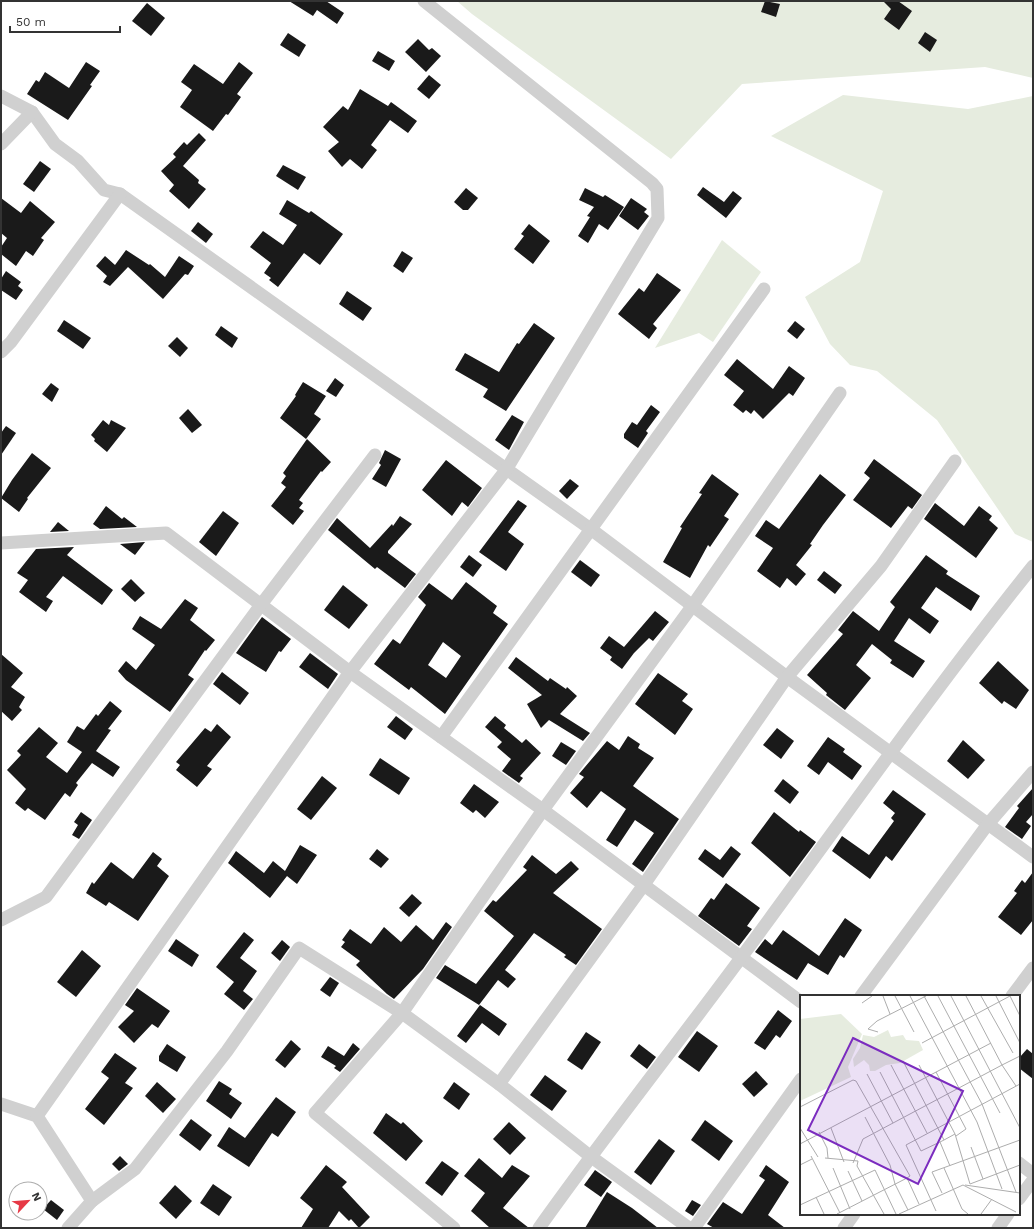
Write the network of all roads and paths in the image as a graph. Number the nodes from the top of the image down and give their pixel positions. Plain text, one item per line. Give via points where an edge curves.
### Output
1 (424, 1) edge
2 (1, 96) edge
3 (32, 112) junction
4 (1, 144) edge
5 (120, 194) junction
6 (764, 289) dead end
7 (1, 352) edge
8 (840, 393) dead end
9 (375, 455) dead end
10 (955, 462) dead end
11 (506, 470) junction
12 (592, 530) junction
13 (1, 543) edge
14 (1033, 566) edge
15 (693, 605) junction
16 (260, 606) junction
17 (350, 672) junction
18 (787, 677) junction
19 (441, 737) junction
20 (891, 754) junction
21 (1033, 772) edge
22 (543, 810) junction
23 (988, 824) junction
24 (1033, 856) edge
25 (643, 886) junction
26 (1, 920) edge
27 (741, 958) junction
28 (1033, 968) edge
29 (862, 995) edge
30 (1013, 995) edge
31 (800, 1001) edge
32 (402, 1013) junction
33 (800, 1079) edge
34 (499, 1084) junction
35 (1, 1104) edge
36 (37, 1116) junction
37 (590, 1156) junction
38 (1020, 1164) edge
39 (1033, 1174) edge
40 (1033, 1180) edge
41 (1020, 1198) edge
42 (92, 1201) junction
43 (853, 1215) edge
44 (1007, 1215) edge
45 (68, 1228) edge
46 (454, 1228) edge
47 (539, 1228) edge
48 (690, 1228) edge
49 (694, 1228) edge
50 (844, 1228) edge
51 (998, 1228) edge

1 - 11 street via 656,188 658,218
2 - 3 street
3 - 4 street
3 - 5 street via 55,144 78,161 104,190
5 - 7 street
5 - 11 street
6 - 12 street
8 - 15 street
9 - 16 street
10 - 18 street via 881,566
11 - 12 street
11 - 17 street
12 - 15 street
12 - 19 street
13 - 16 street via 166,533
14 - 20 street via 974,640
15 - 18 street
15 - 22 street
16 - 17 street
16 - 26 street via 46,897
17 - 19 street
17 - 36 street
18 - 20 street
18 - 25 street
19 - 22 street
20 - 23 street
20 - 27 street
21 - 23 street
22 - 25 street
22 - 32 street
23 - 24 street
23 - 29 street
25 - 27 street
25 - 34 street
27 - 31 street
27 - 37 street
28 - 30 street
32 - 34 street
32 - 42 street via 299,948 227,1051 135,1169
32 - 46 street via 315,1113
33 - 49 street
34 - 37 street
35 - 36 street
36 - 42 street
37 - 47 street
37 - 48 street
38 - 39 street
40 - 41 street
42 - 45 street
43 - 50 street
44 - 51 street

